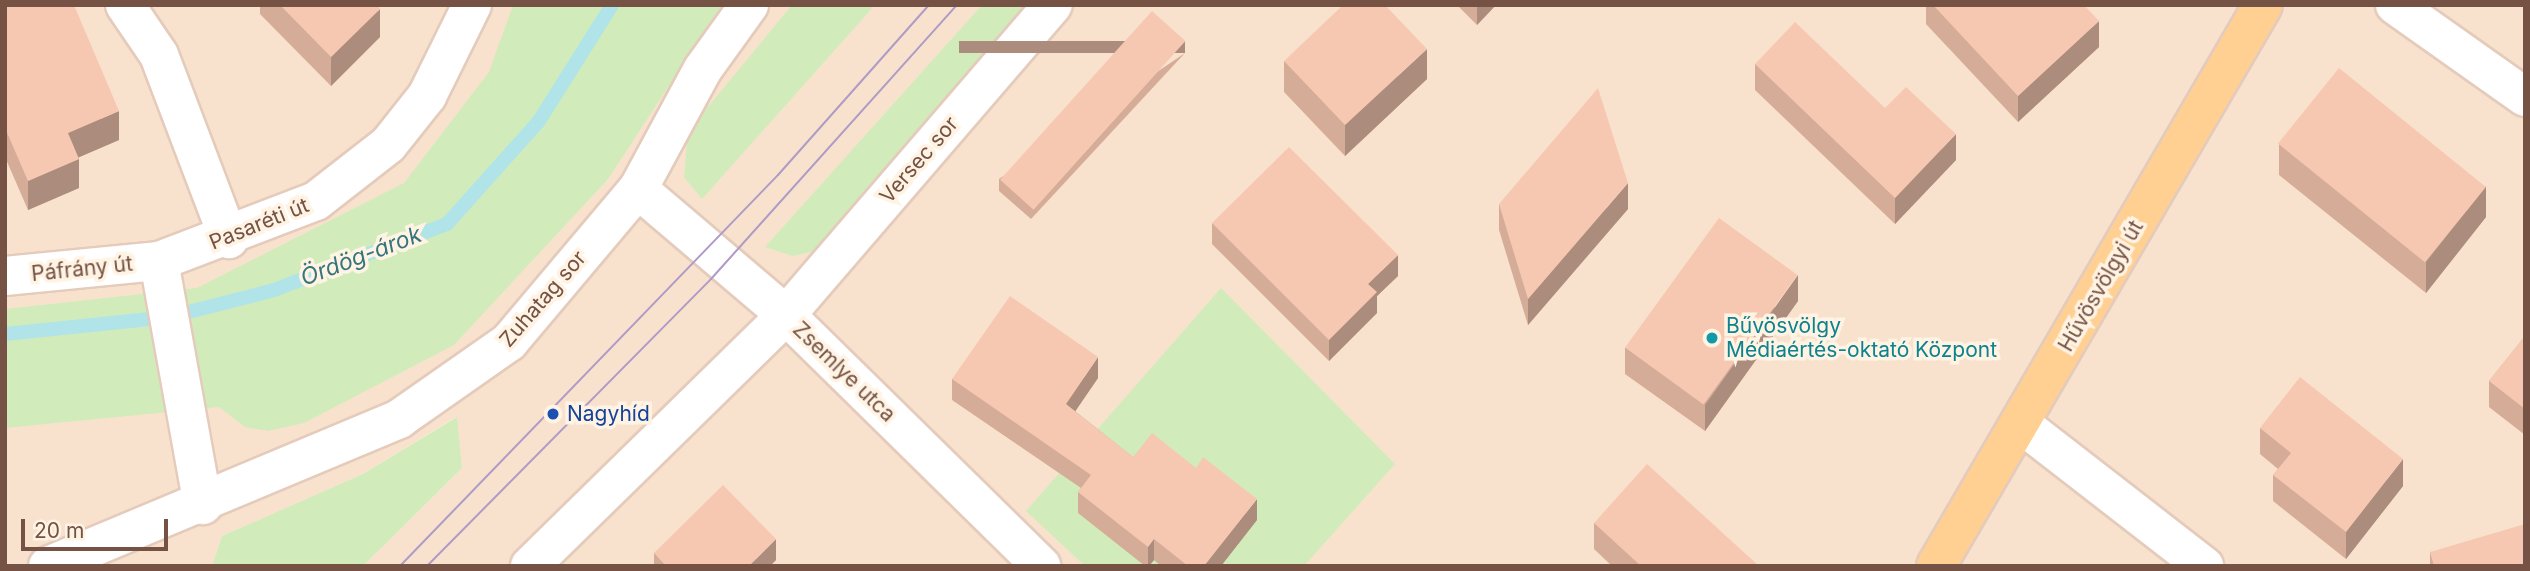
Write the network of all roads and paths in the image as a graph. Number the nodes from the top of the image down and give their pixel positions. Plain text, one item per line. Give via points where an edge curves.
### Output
1 (125, 5) edge
2 (472, 5) edge
3 (750, 5) edge
4 (1053, 5) edge
5 (2263, 5) edge
6 (2395, 5) edge
7 (2525, 97) edge
8 (638, 189) junction
9 (229, 239) junction
10 (159, 261) junction
11 (5, 276) edge
12 (786, 315) junction
13 (2021, 424) junction
14 (203, 505) junction
15 (48, 566) edge
16 (530, 566) edge
17 (1041, 566) edge
18 (1936, 566) edge
19 (2204, 566) edge

1 - 9 street via 159,55
2 - 9 street, Pasaréti út via 427,96 388,145 316,201
3 - 8 street, Zuhatag sor via 703,69
4 - 12 street, Versec sor
5 - 13 main road, Hűvösvölgyi út
6 - 7 street
8 - 12 street, Zsemlye utca
8 - 14 street, Zuhatag sor via 509,342 451,388 349,442
9 - 10 street, Pasaréti út
10 - 11 street, Páfrány út
10 - 14 street
12 - 16 street, Versec sor
12 - 17 street, Zsemlye utca
13 - 18 main road, Hűvösvölgyi út
13 - 19 street
14 - 15 street, Zuhatag sor

